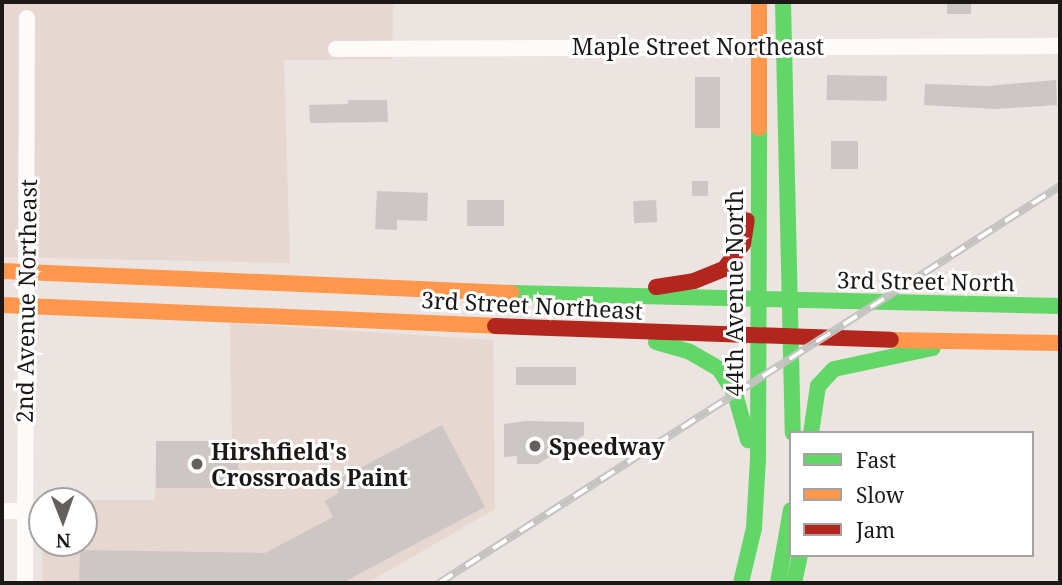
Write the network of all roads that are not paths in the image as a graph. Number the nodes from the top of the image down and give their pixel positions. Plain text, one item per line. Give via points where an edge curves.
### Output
1 (759, 2) edge
2 (783, 2) edge
3 (27, 18) dead end
4 (784, 44) junction
5 (758, 45) junction
6 (1060, 46) edge
7 (336, 49) dead end
8 (757, 98) junction
9 (2, 271) edge
10 (29, 271) junction
11 (517, 293) junction
12 (758, 301) junction
13 (790, 302) junction
14 (2, 305) edge
15 (26, 305) junction
16 (1060, 306) edge
17 (583, 331) junction
18 (758, 337) junction
19 (791, 337) junction
20 (954, 342) junction
21 (1060, 343) edge
22 (793, 431) edge
23 (811, 431) edge
24 (2, 511) edge
25 (24, 511) junction
26 (789, 521) edge
27 (754, 528) junction
28 (800, 557) edge
29 (25, 583) edge
30 (741, 583) edge
31 (778, 583) edge
32 (794, 583) edge

1 - 5 main road, 44th Avenue North
2 - 4 main road
3 - 10 street, 2nd Avenue Northeast
4 - 5 street, Maple Street Northeast
4 - 6 street, Maple Street Northeast
4 - 13 main road
5 - 7 street, Maple Street Northeast
5 - 8 main road, 44th Avenue North
8 - 11 main road via 745,236 724,269 694,281 653,288
8 - 12 main road, 44th Avenue North
9 - 10 main road, 3rd Street Northeast
10 - 11 main road, 3rd Street Northeast
10 - 15 street, 2nd Avenue Northeast
11 - 12 main road, 3rd Street Northeast
12 - 13 main road, 3rd Street Northeast
12 - 18 main road, 44th Avenue North
13 - 16 main road, 3rd Street North
13 - 19 main road
14 - 15 main road, 3rd Street Northeast
15 - 17 main road, 3rd Street Northeast
15 - 25 street, 2nd Avenue Northeast
17 - 18 main road, 3rd Street Northeast
17 - 27 main road via 678,348 719,369 743,415
18 - 19 main road, 3rd Street Northeast
18 - 27 main road, 44th Avenue North
19 - 20 main road, 3rd Street Northeast
19 - 22 main road
20 - 21 main road, 3rd Street Northeast
20 - 23 main road via 834,369 818,386
24 - 25 street
25 - 29 street, 2nd Avenue Northeast
26 - 31 main road
27 - 30 main road, 44th Avenue North
28 - 32 main road

